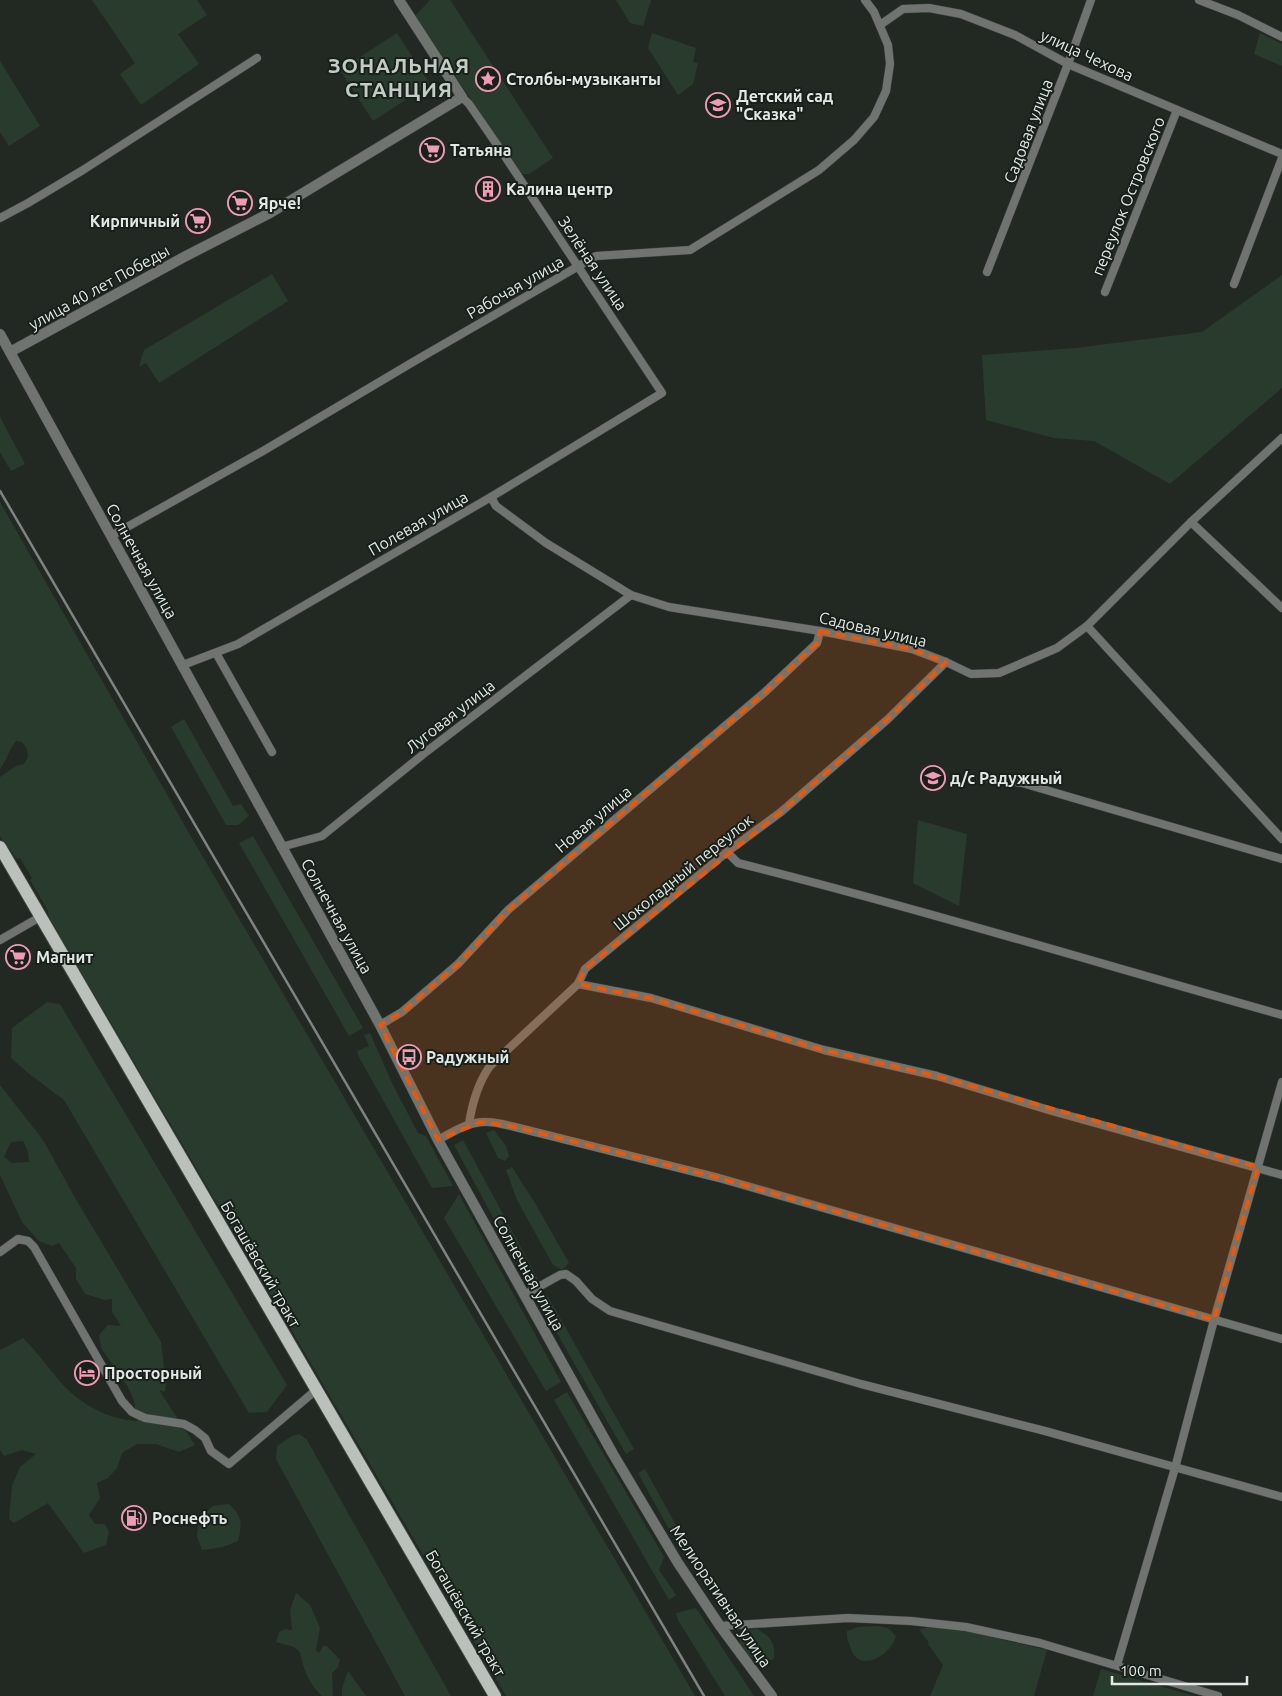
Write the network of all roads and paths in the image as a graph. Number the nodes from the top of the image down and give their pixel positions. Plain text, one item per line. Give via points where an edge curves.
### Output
1 (399, 0) edge
2 (865, 0) edge
3 (1092, 0) edge
4 (1199, 0) edge
5 (880, 25) junction
6 (1282, 38) edge
7 (257, 58) dead end
8 (1068, 64) junction
9 (462, 97) junction
10 (1177, 110) junction
11 (1282, 154) edge
12 (1282, 158) edge
13 (0, 218) edge
14 (578, 266) junction
15 (987, 272) dead end
16 (1234, 284) dead end
17 (1105, 292) dead end
18 (0, 334) edge
19 (10, 352) junction
20 (662, 393) joint
21 (1282, 438) edge
22 (491, 497) junction
23 (1191, 522) junction
24 (111, 536) junction
25 (631, 595) junction
26 (1282, 608) edge
27 (1087, 626) junction
28 (820, 631) junction
29 (216, 653) junction
30 (946, 662) junction
31 (182, 665) junction
32 (272, 752) dead end
33 (987, 778) dead end
34 (1282, 839) edge
35 (0, 847) edge
36 (281, 847) junction
37 (728, 852) junction
38 (1282, 859) edge
39 (40, 917) junction
40 (0, 940) edge
41 (578, 984) junction
42 (1282, 1015) edge
43 (380, 1026) junction
44 (1282, 1082) edge
45 (469, 1124) junction
46 (438, 1140) junction
47 (1258, 1167) junction
48 (1282, 1175) edge
49 (0, 1252) edge
50 (524, 1295) junction
51 (1214, 1320) junction
52 (1282, 1339) edge
53 (316, 1390) junction
54 (1176, 1468) junction
55 (1282, 1497) edge
56 (647, 1513) joint
57 (720, 1626) junction
58 (1117, 1665) junction
59 (496, 1696) edge
60 (772, 1696) edge
61 (1218, 1696) edge

1 - 9 street, Зелёная улица
2 - 5 street, Рабочая улица
3 - 8 street, Садовая улица
4 - 6 street via 1238,15
5 - 8 street, улица Чехова via 903,9 929,8 961,14 1014,35
5 - 14 street, Рабочая улица via 888,45 890,64 886,91 874,117 854,140 819,170 690,250 596,256
7 - 13 street via 82,170
8 - 10 street, улица Чехова
8 - 15 street, Садовая улица
9 - 14 street, Зелёная улица
9 - 19 street, улица 40 лет Победы via 270,214
10 - 11 street, улица Чехова
10 - 17 street, переулок Островского
12 - 16 street
14 - 20 street, Зелёная улица
14 - 24 street, Рабочая улица
18 - 19 street, Солнечная улица
19 - 24 street, Солнечная улица
20 - 22 street, Полевая улица
21 - 23 street, Садовая улица
22 - 25 street, Садовая улица via 496,506 546,543
22 - 29 street, Полевая улица via 238,644
23 - 26 street
23 - 27 street, Садовая улица
24 - 31 street, Солнечная улица
25 - 28 street, Садовая улица via 669,607
25 - 36 street, Луговая улица via 322,836
27 - 30 street, Садовая улица via 1057,648 999,673 971,674
27 - 34 street
28 - 30 street, Садовая улица via 912,649
28 - 43 street, Новая улица via 817,643 766,692 508,910 458,964 402,1012
29 - 31 street, Полевая улица
29 - 32 street
30 - 37 street, Шоколадный переулок via 888,719 781,812
31 - 36 street, Солнечная улица
33 - 38 street via 1022,783
35 - 39 main road, Богашёвский тракт
36 - 43 street, Солнечная улица
37 - 41 street, Шоколадный переулок via 585,968
37 - 42 street via 738,863 864,895
39 - 40 street
39 - 53 main road, Богашёвский тракт
41 - 45 street, Шоколадный переулок via 490,1066 482,1077
41 - 47 street via 651,998 824,1050 937,1076 1052,1112
43 - 46 street, Солнечная улица
44 - 47 street
45 - 46 street
45 - 51 street via 488,1122 515,1127 719,1178
46 - 50 street, Солнечная улица
47 - 48 street
47 - 51 street
49 - 53 street via 18,1239 28,1241 122,1401 132,1412 145,1418 184,1424 205,1438 211,1451 229,1464
50 - 54 street via 566,1274 610,1311 861,1384 1045,1430
50 - 56 street, Солнечная улица
51 - 52 street
51 - 54 street
53 - 59 main road, Богашёвский тракт
54 - 55 street
54 - 58 street
56 - 57 street, Мелиоративная улица
57 - 58 street via 827,1618 911,1621 1015,1636
57 - 60 street, Мелиоративная улица
58 - 61 street

